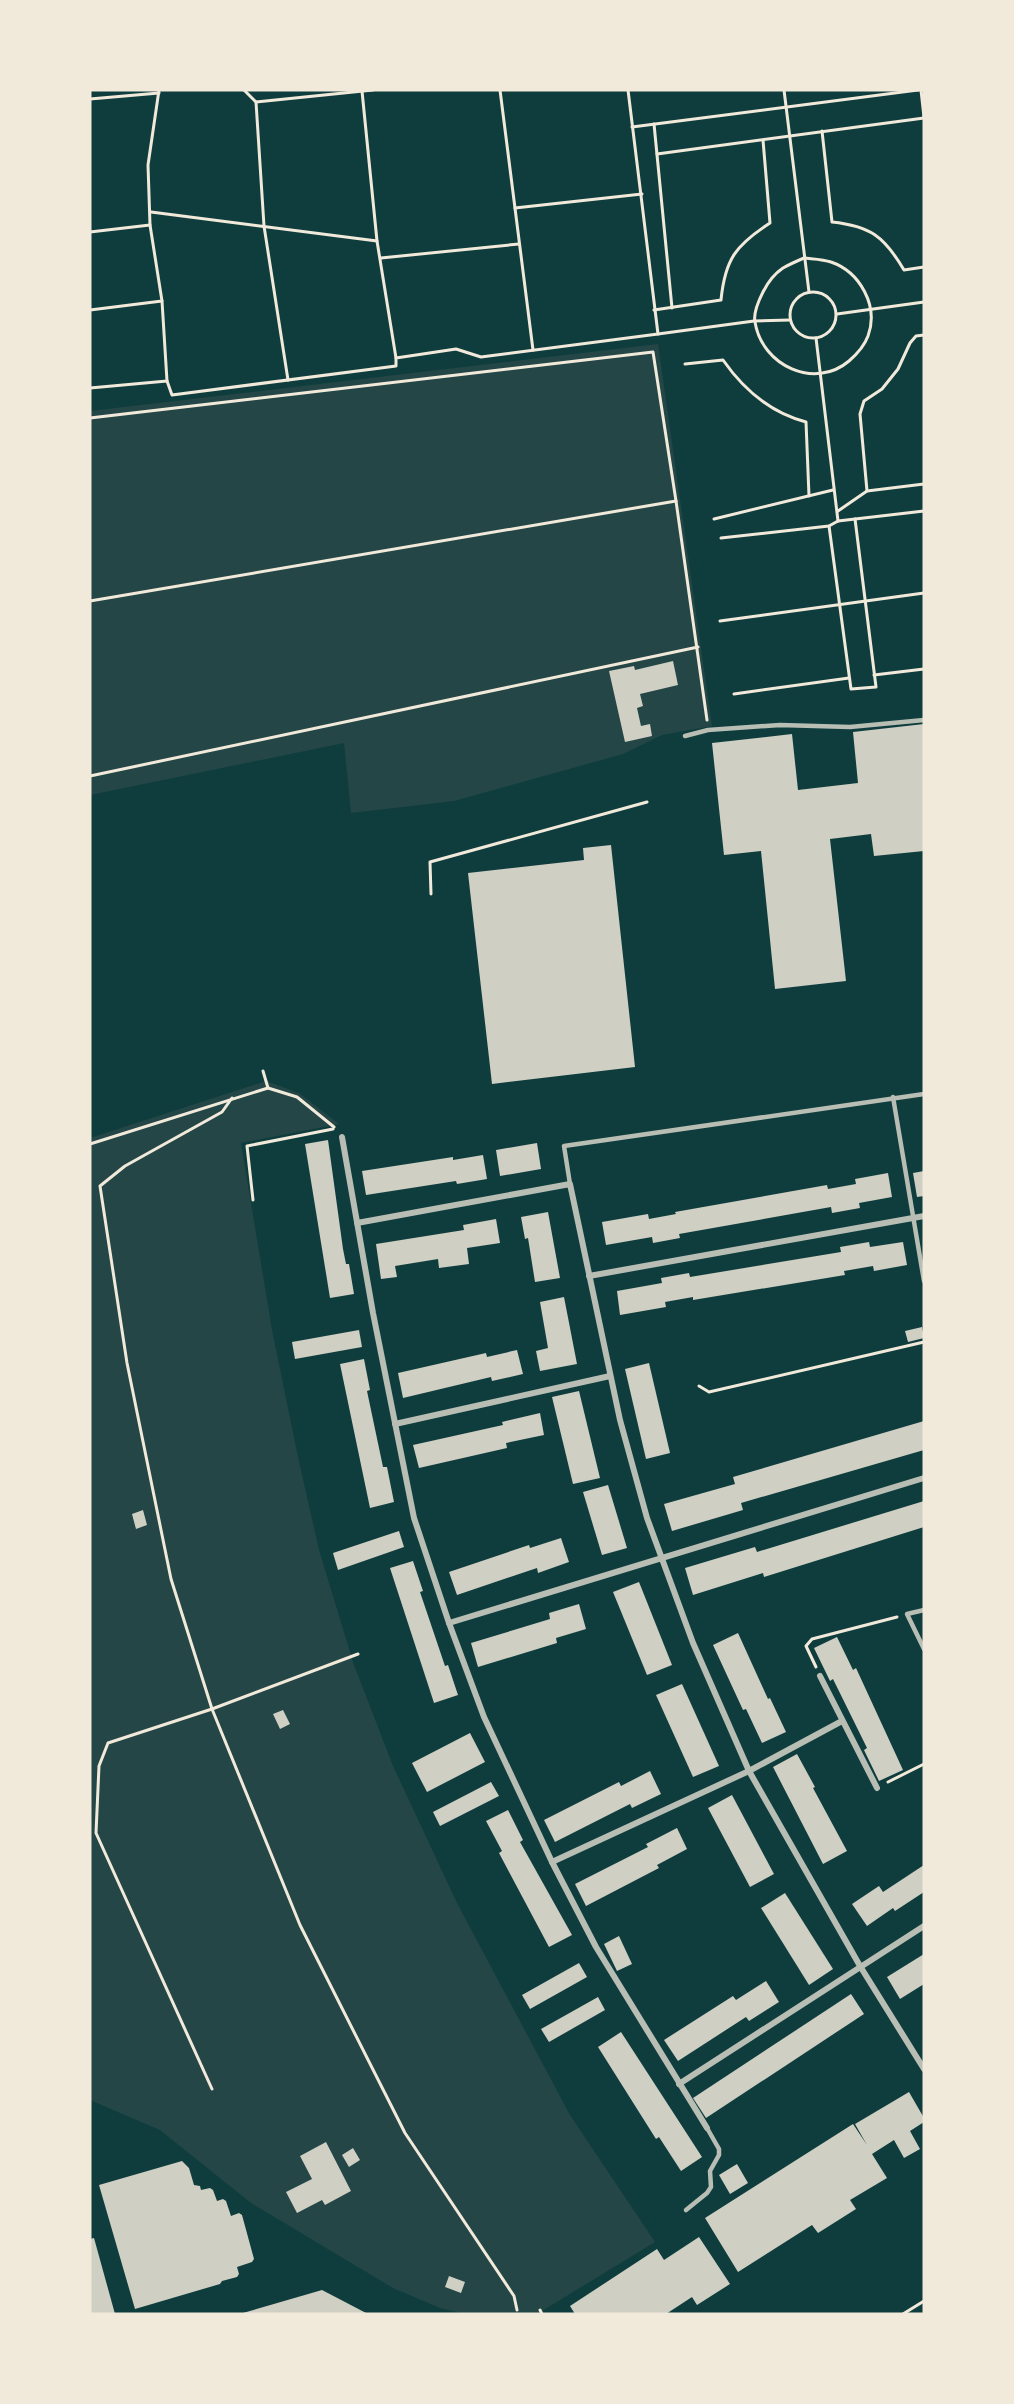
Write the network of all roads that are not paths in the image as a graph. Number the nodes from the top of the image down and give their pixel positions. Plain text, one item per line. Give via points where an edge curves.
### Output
1 (924, 720) edge
2 (685, 736) dead end
3 (924, 1094) edge
4 (893, 1097) junction
5 (342, 1137) dead end
6 (570, 1184) junction
7 (924, 1216) edge
8 (914, 1218) junction
9 (357, 1223) junction
10 (589, 1276) junction
11 (924, 1281) edge
12 (609, 1376) junction
13 (395, 1424) junction
14 (924, 1478) edge
15 (661, 1558) junction
16 (924, 1610) edge
17 (449, 1623) junction
18 (924, 1649) edge
19 (820, 1676) road end
20 (842, 1721) junction
21 (749, 1771) junction
22 (877, 1788) road end
23 (552, 1862) junction
24 (924, 1926) edge
25 (860, 1966) junction
26 (924, 2069) edge
27 (679, 2084) junction
28 (707, 2128) joint
29 (686, 2210) dead end

1 - 2 lane via 850,727 780,725 708,730
3 - 4 lane
4 - 6 lane via 564,1146
4 - 8 lane
5 - 9 street
6 - 9 street
6 - 10 street
7 - 8 street
8 - 10 street
8 - 11 lane
9 - 13 street
10 - 12 street
12 - 13 street
12 - 15 street
13 - 17 street via 414,1518
14 - 15 street
15 - 17 street
15 - 21 street via 693,1644
16 - 18 lane via 907,1614
17 - 23 street via 484,1717
19 - 20 street
20 - 21 street
20 - 22 street
21 - 23 street
21 - 25 street
23 - 27 street via 596,1947
24 - 25 street
25 - 26 street
25 - 27 street
27 - 28 street
28 - 29 lane via 719,2149 711,2167 711,2187

